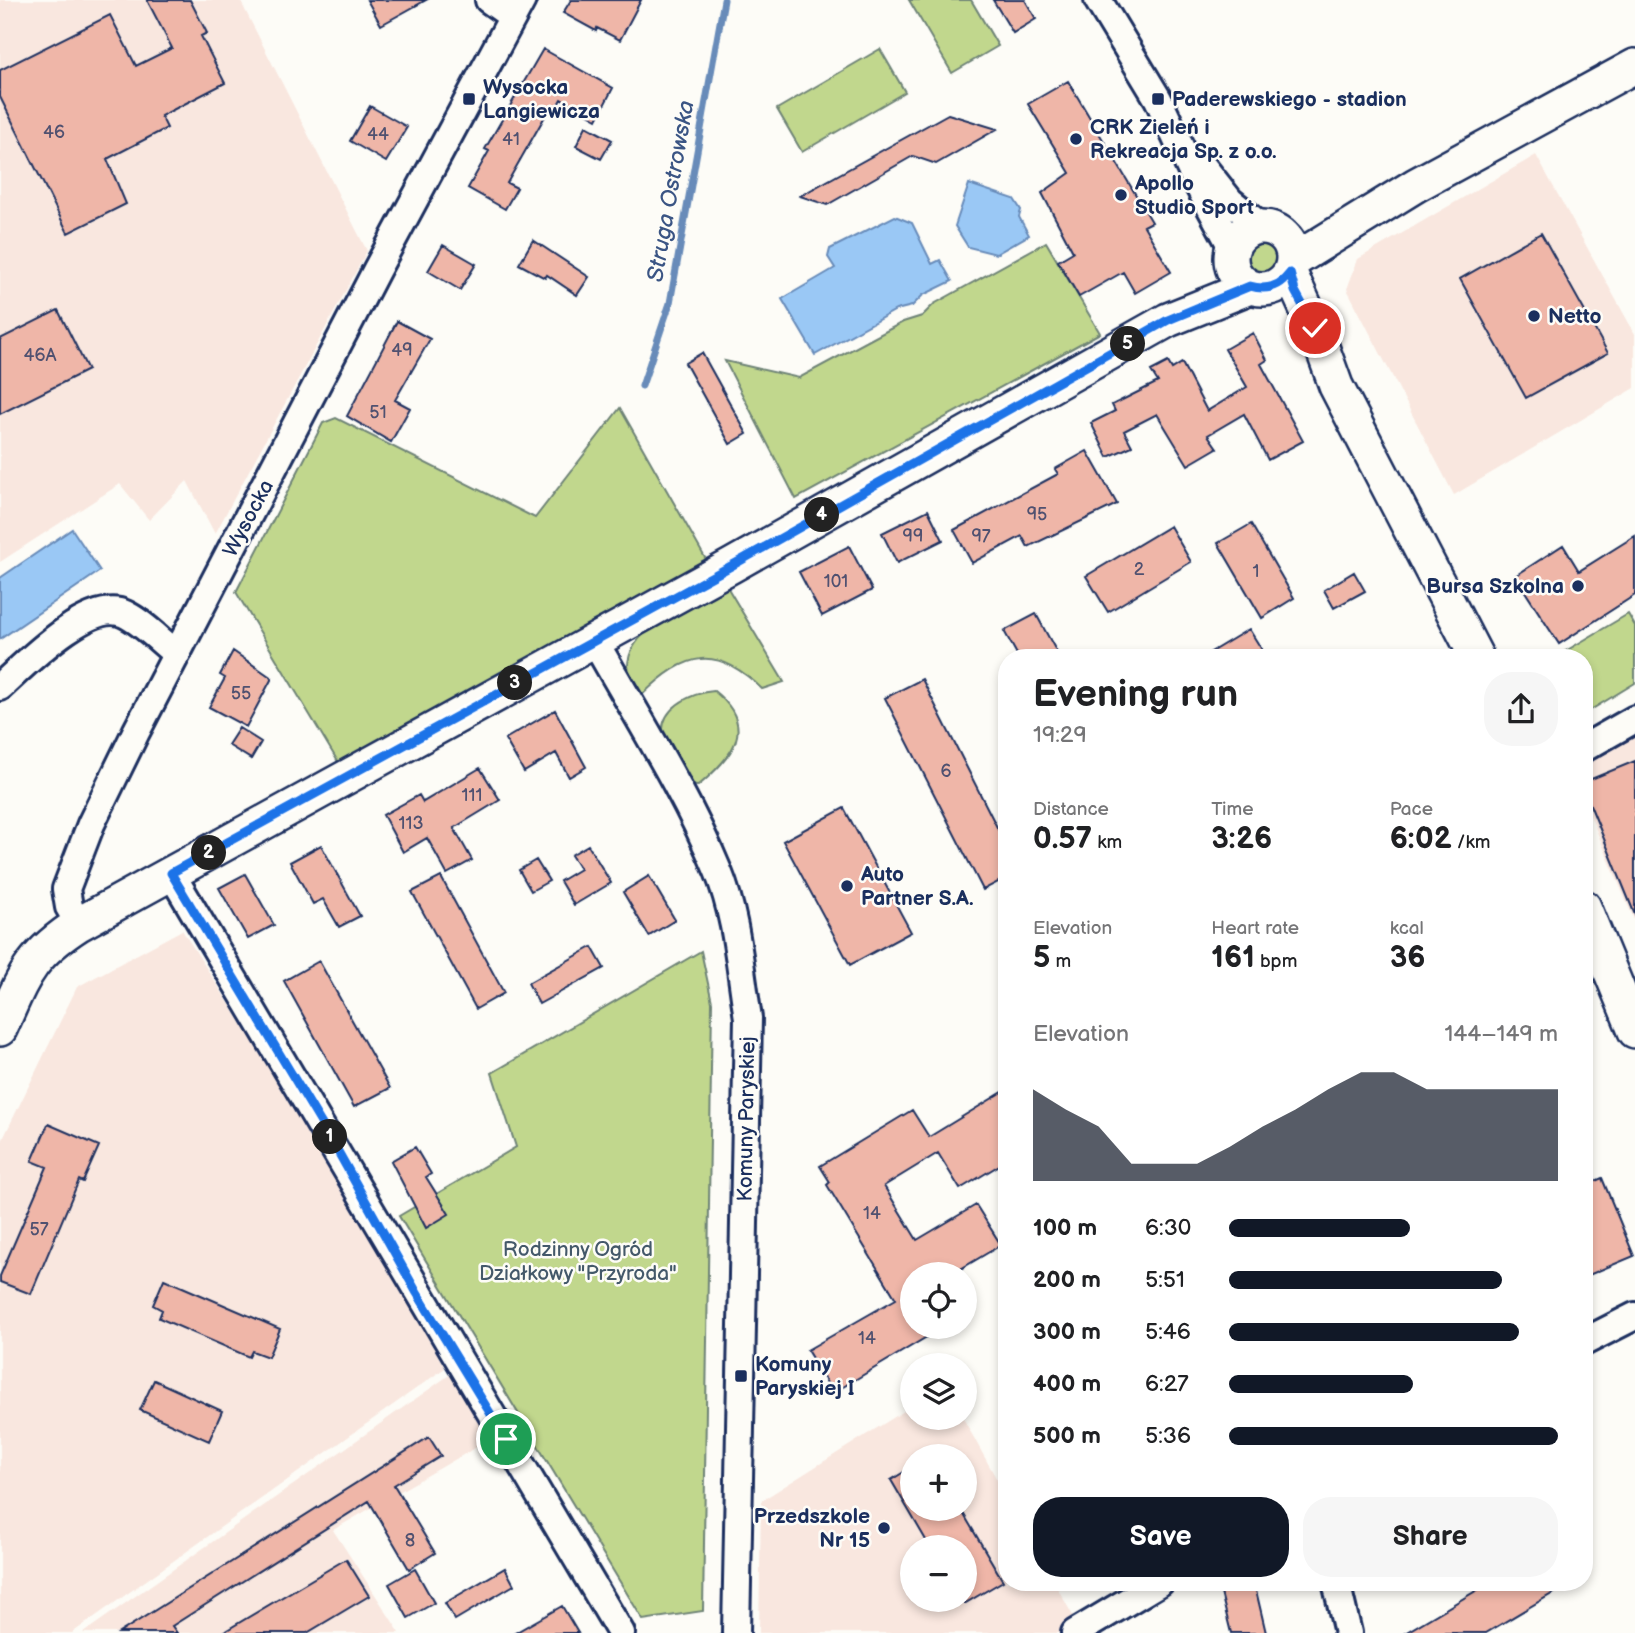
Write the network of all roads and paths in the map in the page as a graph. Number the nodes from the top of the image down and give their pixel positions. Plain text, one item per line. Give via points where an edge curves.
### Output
1 (489, 0) edge
2 (1098, 0) edge
3 (517, 9) edge
4 (1635, 66) edge
5 (1171, 124) junction
6 (1416, 185) junction
7 (1268, 228) junction
8 (1232, 252) junction
9 (1274, 277) junction
10 (1168, 320) junction
11 (594, 640) junction
12 (1472, 649) edge
13 (177, 654) junction
14 (0, 687) edge
15 (1635, 719) edge
16 (1593, 743) edge
17 (171, 873) junction
18 (79, 924) junction
19 (1593, 929) edge
20 (0, 1029) edge
21 (1635, 1031) edge
22 (1635, 1316) edge
23 (1593, 1337) edge
24 (1145, 1591) edge
25 (1338, 1591) edge
26 (621, 1633) edge
27 (735, 1633) edge
28 (1075, 1633) edge
29 (1348, 1633) edge

1 - 3 street
2 - 5 street
3 - 13 street, Wysocka
4 - 6 street
5 - 7 street via 1230,201
5 - 8 street
6 - 7 street via 1297,227
6 - 9 street
7 - 8 street via 1244,233
7 - 9 street via 1289,242
8 - 9 street via 1236,274
8 - 10 street via 1217,274 1184,300
9 - 10 street
9 - 12 street via 1295,291 1315,328 1336,386
10 - 11 street
11 - 17 street
11 - 27 street, Komuny Paryskiej via 719,872 733,922 748,1018
13 - 14 street via 124,613 101,612 74,625
13 - 18 street, Wysocka via 74,864 66,889
15 - 16 street
17 - 18 street
17 - 26 street
18 - 20 street via 38,954
19 - 21 street
22 - 23 street
24 - 28 street
25 - 29 street

